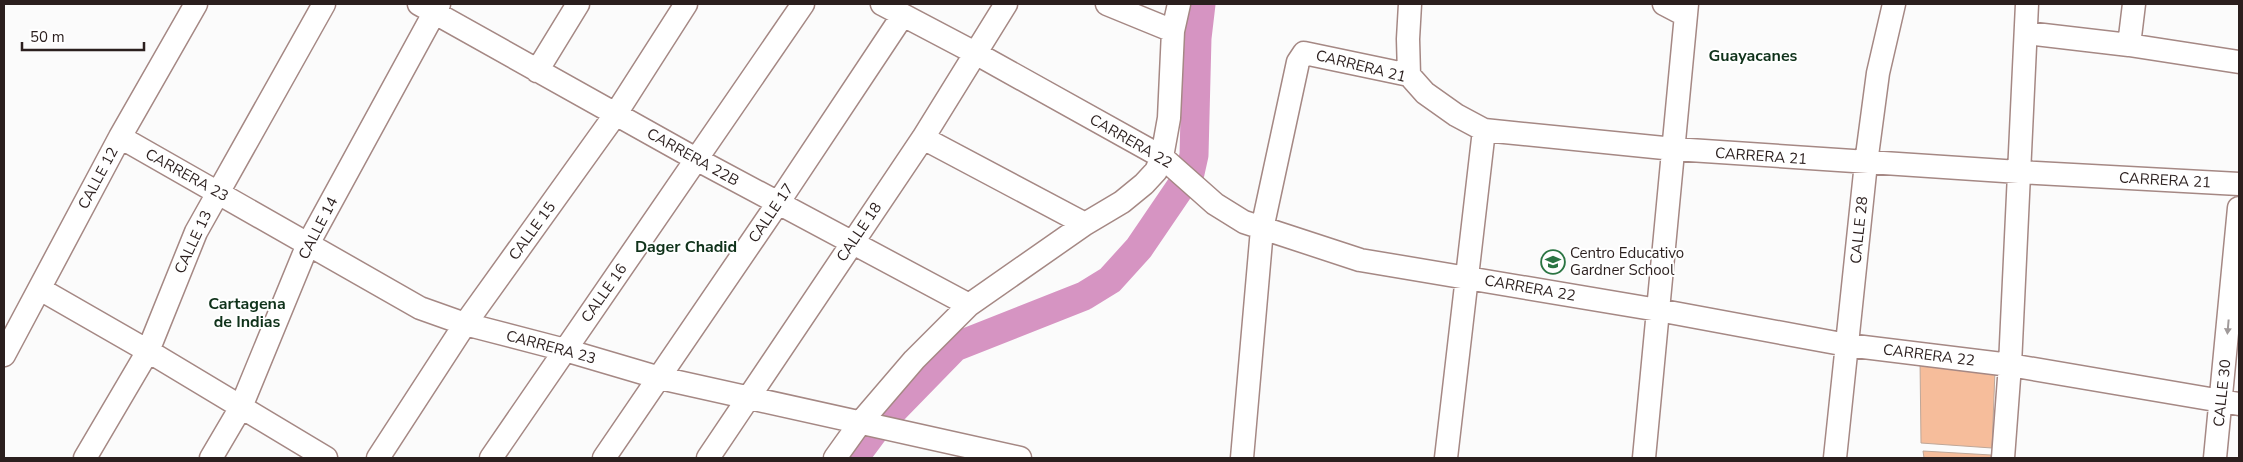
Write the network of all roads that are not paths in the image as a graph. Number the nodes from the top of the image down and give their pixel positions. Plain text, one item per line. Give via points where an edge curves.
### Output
1 (196, 4) edge
2 (324, 4) edge
3 (578, 4) edge
4 (686, 4) edge
5 (803, 4) edge
6 (882, 4) edge
7 (1006, 4) edge
8 (1107, 4) edge
9 (1179, 4) edge
10 (1410, 4) edge
11 (1664, 4) edge
12 (1894, 4) edge
13 (2027, 4) edge
14 (2134, 4) edge
15 (431, 7) edge
16 (1686, 10) edge
17 (903, 15) junction
18 (1173, 31) junction
19 (2026, 33) junction
20 (2129, 45) junction
21 (977, 54) junction
22 (2239, 62) edge
23 (537, 71) junction
24 (1409, 75) junction
25 (615, 115) junction
26 (1484, 130) junction
27 (120, 137) junction
28 (922, 138) junction
29 (1674, 150) junction
30 (696, 159) junction
31 (1170, 163) junction
32 (1866, 163) junction
33 (2018, 172) junction
34 (2239, 184) edge
35 (218, 191) junction
36 (778, 204) junction
37 (2239, 208) edge
38 (1085, 224) junction
39 (1262, 229) junction
40 (851, 243) junction
41 (308, 244) junction
42 (1468, 278) junction
43 (40, 289) junction
44 (969, 305) junction
45 (1658, 310) junction
46 (465, 324) junction
47 (1847, 345) junction
48 (565, 350) junction
49 (148, 351) junction
50 (4, 355) edge
51 (2010, 365) junction
52 (660, 378) junction
53 (751, 398) junction
54 (2230, 403) edge
55 (240, 407) junction
56 (867, 425) junction
57 (924, 444) edge
58 (85, 458) edge
59 (211, 458) edge
60 (326, 458) edge
61 (378, 458) edge
62 (491, 458) edge
63 (604, 458) edge
64 (708, 458) edge
65 (835, 458) edge
66 (1020, 458) edge
67 (1242, 458) edge
68 (1446, 458) edge
69 (1644, 458) edge
70 (1835, 458) edge
71 (2003, 458) edge
72 (2215, 458) edge

1 - 27 street, CALLE 12
2 - 35 street, CALLE 13
3 - 23 street
4 - 25 street, CALLE 15
5 - 30 street, CALLE 16
6 - 17 street, CARRERA 22
7 - 21 street, CALLE 18
8 - 18 street
9 - 18 street
10 - 24 street
11 - 16 street
12 - 32 street, CALLE 28 via 1878,73
13 - 19 street
14 - 20 street
15 - 23 street, CARRERA 22B
15 - 41 street, CALLE 14
16 - 29 street
17 - 21 street, CARRERA 22
17 - 36 street, CALLE 17
18 - 31 street
19 - 20 street
19 - 33 street
20 - 22 street
21 - 28 street, CALLE 18
21 - 31 street, CARRERA 22
23 - 25 street, CARRERA 22B
24 - 26 street, CARRERA 21 via 1425,93
24 - 39 street, CARRERA 21 via 1304,52 1298,62
25 - 30 street, CARRERA 22B
25 - 46 street, CALLE 15
26 - 29 street, CARRERA 21
26 - 42 street
27 - 35 street, CARRERA 23
27 - 43 street, CALLE 12
28 - 38 street
28 - 40 street, CALLE 18
29 - 32 street, CARRERA 21
29 - 45 street
30 - 36 street, CARRERA 22B
30 - 48 street, CALLE 16
31 - 38 street via 1156,171 1122,202
31 - 39 street, CARRERA 22 via 1215,204
32 - 33 street, CARRERA 21
32 - 47 street, CALLE 28
33 - 34 street, CARRERA 21
33 - 51 street
35 - 41 street, CARRERA 23
35 - 49 street, CALLE 13 via 179,270
36 - 40 street, CARRERA 22B
36 - 52 street, CALLE 17
37 -> 54 street, CALLE 30
38 - 44 street
39 - 42 street, CARRERA 22 via 1360,260
39 - 67 street
40 - 44 street, CARRERA 22B
40 - 53 street, CALLE 18
41 - 46 street, CARRERA 23 via 420,308
41 - 55 street, CALLE 14
42 - 45 street, CARRERA 22
42 - 68 street
43 - 49 street
43 - 50 street, CALLE 12
44 - 56 street via 914,360
45 - 47 street, CARRERA 22
45 - 69 street
46 - 48 street, CARRERA 23
46 - 61 street, CALLE 15
47 - 51 street, CARRERA 22
47 - 70 street, CALLE 28
48 - 52 street, CARRERA 23
48 - 62 street, CALLE 16
49 - 55 street
49 - 58 street, CALLE 13
51 - 54 street, CARRERA 22
51 - 71 street
52 - 53 street, CARRERA 23
52 - 63 street, CALLE 17
53 - 56 street, CARRERA 23
53 - 64 street, CALLE 18
54 - 72 street, CALLE 30
55 - 59 street, CALLE 14
55 - 60 street
56 - 57 street, CARRERA 23
56 - 65 street
57 - 66 street, CARRERA 23

